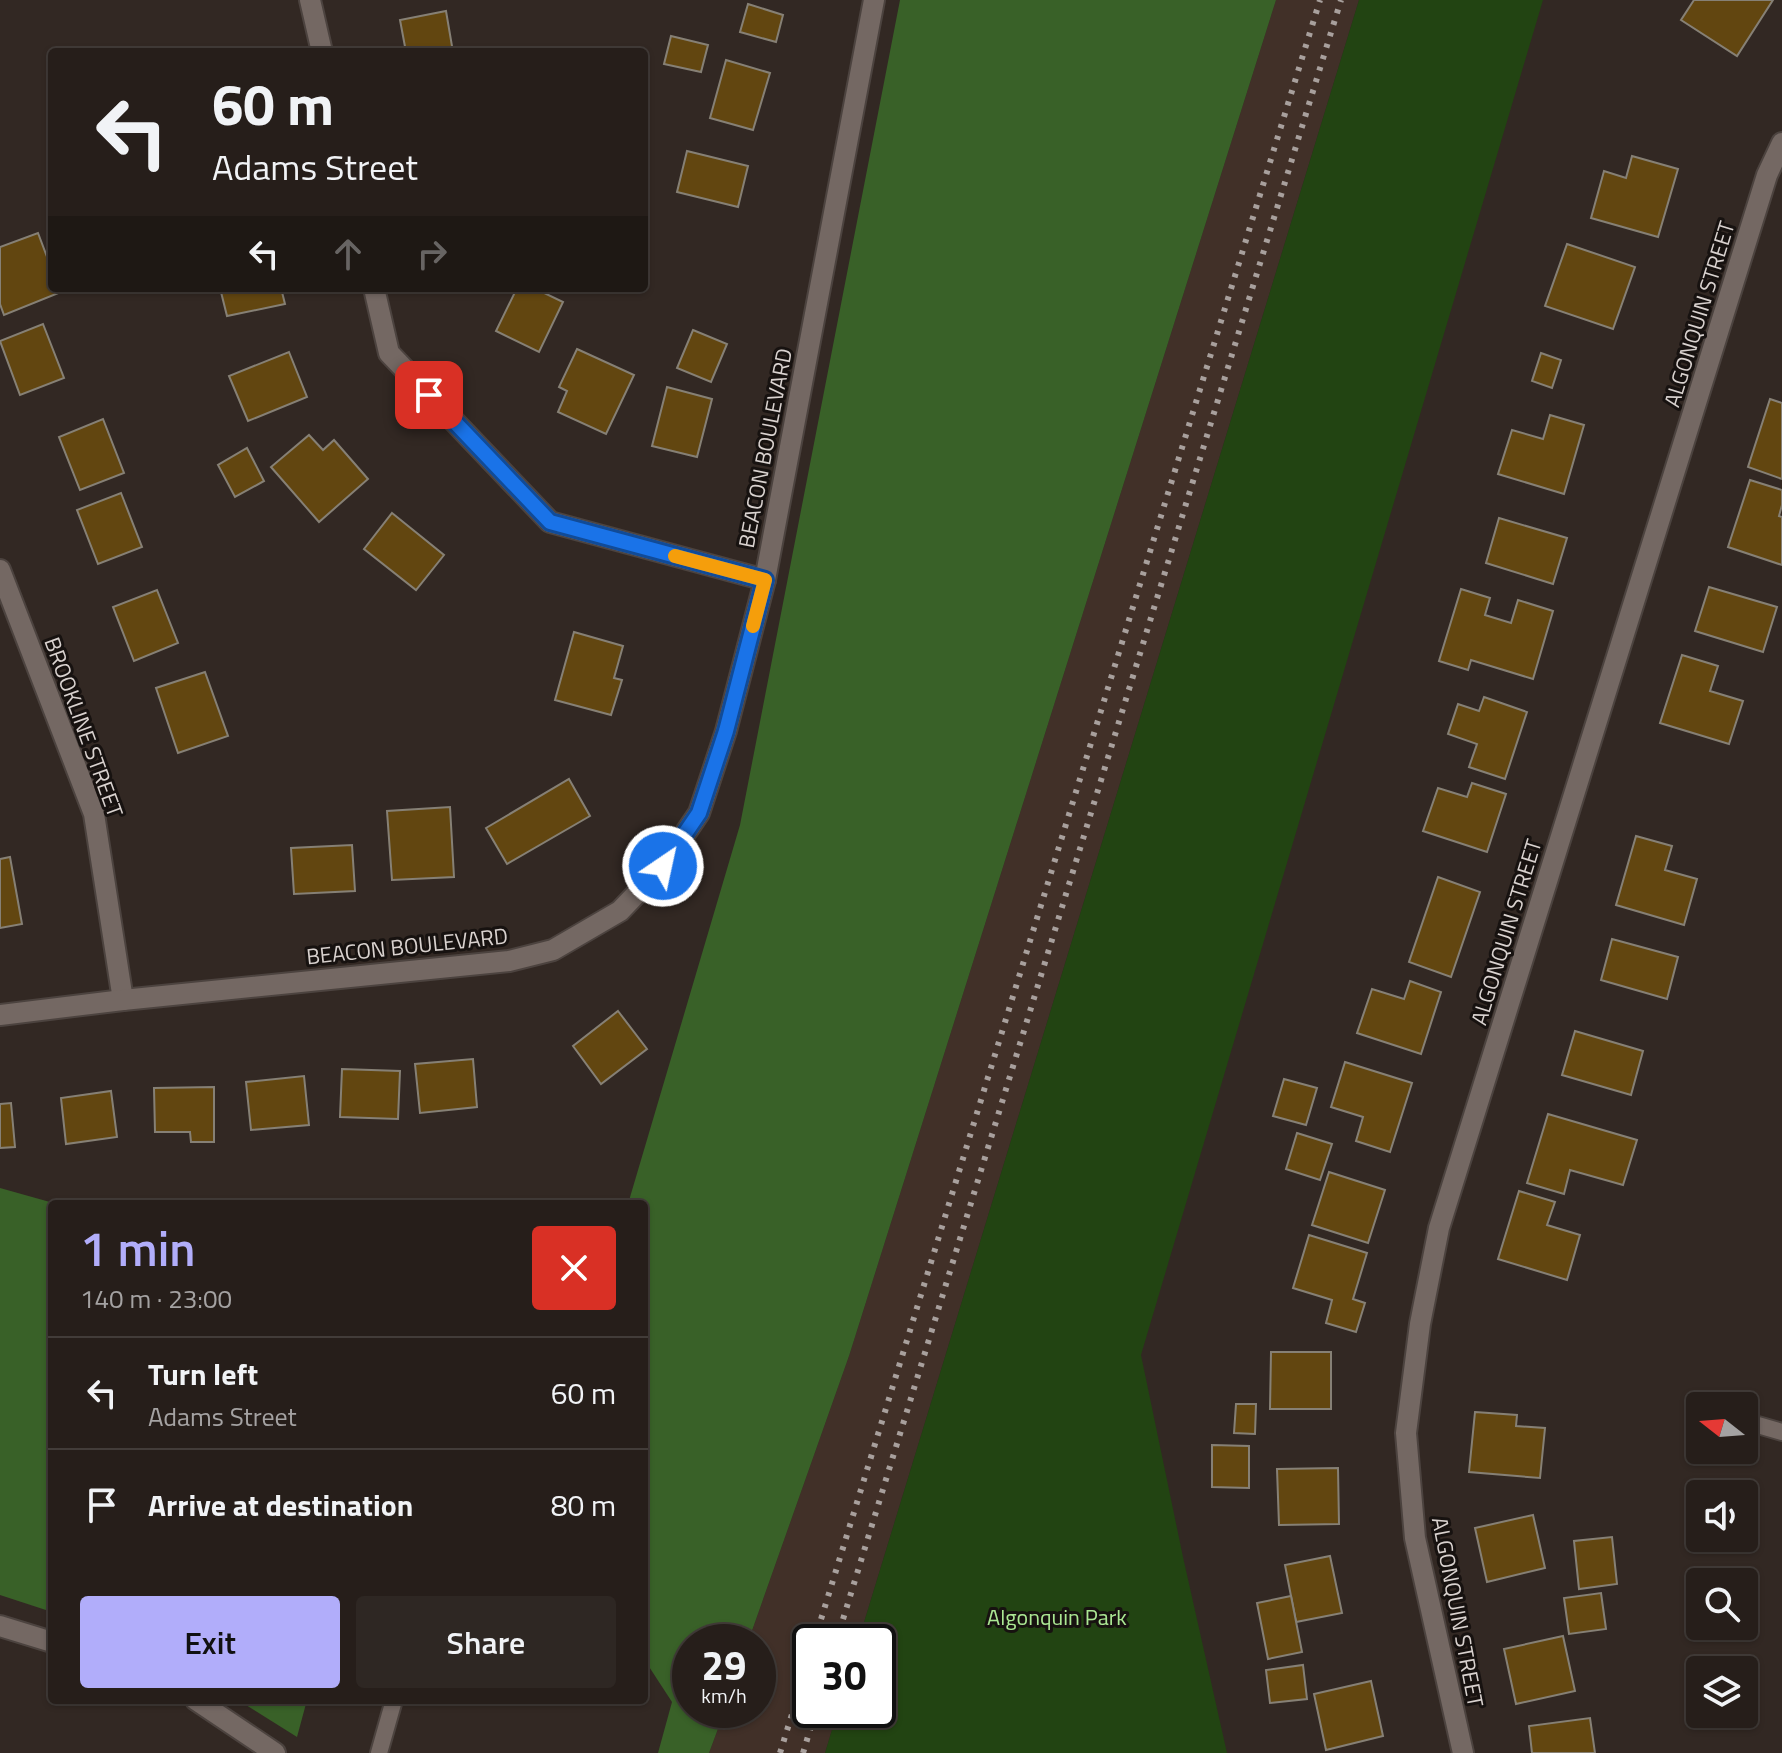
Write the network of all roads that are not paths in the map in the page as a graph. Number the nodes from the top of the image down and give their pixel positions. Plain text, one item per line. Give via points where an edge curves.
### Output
1 (310, 0) edge
2 (874, 0) edge
3 (321, 48) edge
4 (1782, 143) edge
5 (375, 292) edge
6 (0, 570) edge
7 (765, 580) junction
8 (123, 1000) junction
9 (0, 1015) edge
10 (1758, 1425) edge
11 (1782, 1432) edge
12 (0, 1626) edge
13 (48, 1641) edge
14 (202, 1704) edge
15 (393, 1704) edge
16 (275, 1753) edge
17 (379, 1753) edge
18 (1463, 1753) edge

1 - 3 street
2 - 7 street, BEACON BOULEVARD
4 - 18 street, ALGONQUIN STREET via 1767,175 1439,1228 1406,1433 1415,1538
5 - 7 street via 389,353 550,522
6 - 8 street, BROOKLINE STREET via 94,814
7 - 8 street, BEACON BOULEVARD via 699,813 663,866 620,911 553,950 509,961
8 - 9 street, BEACON BOULEVARD
10 - 11 lane
12 - 13 street
14 - 16 street
15 - 17 lane

